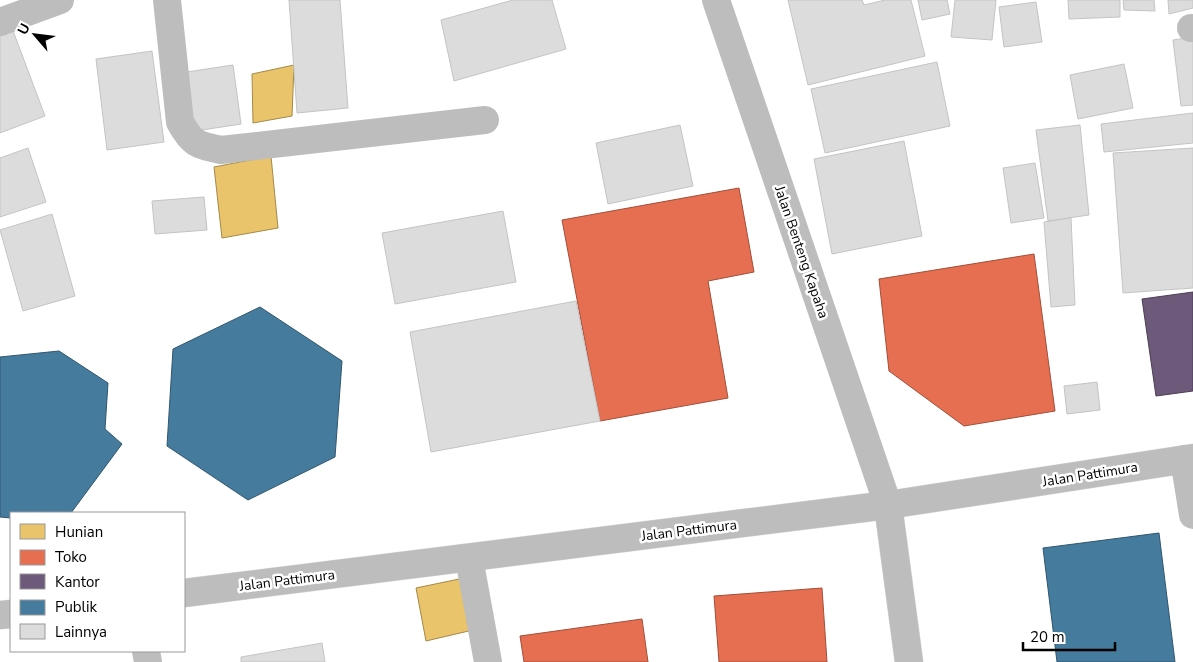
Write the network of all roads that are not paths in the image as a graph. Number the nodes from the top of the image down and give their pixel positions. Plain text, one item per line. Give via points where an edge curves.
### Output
1 (60, 0) edge
2 (167, 0) edge
3 (716, 0) edge
4 (0, 22) edge
5 (486, 120) dead end
6 (1189, 458) edge
7 (888, 504) junction
8 (1193, 515) edge
9 (469, 558) junction
10 (185, 593) edge
11 (488, 662) edge
12 (909, 662) edge

1 - 4 street
2 - 5 street via 180,122 188,136 200,146 221,150
3 - 7 street, Jalan Benteng Kapaha
6 - 7 street, Jalan Pattimura
6 - 8 street
7 - 9 street, Jalan Pattimura
7 - 12 street, Jalan Benteng Kapaha
9 - 10 street, Jalan Pattimura
9 - 11 street

